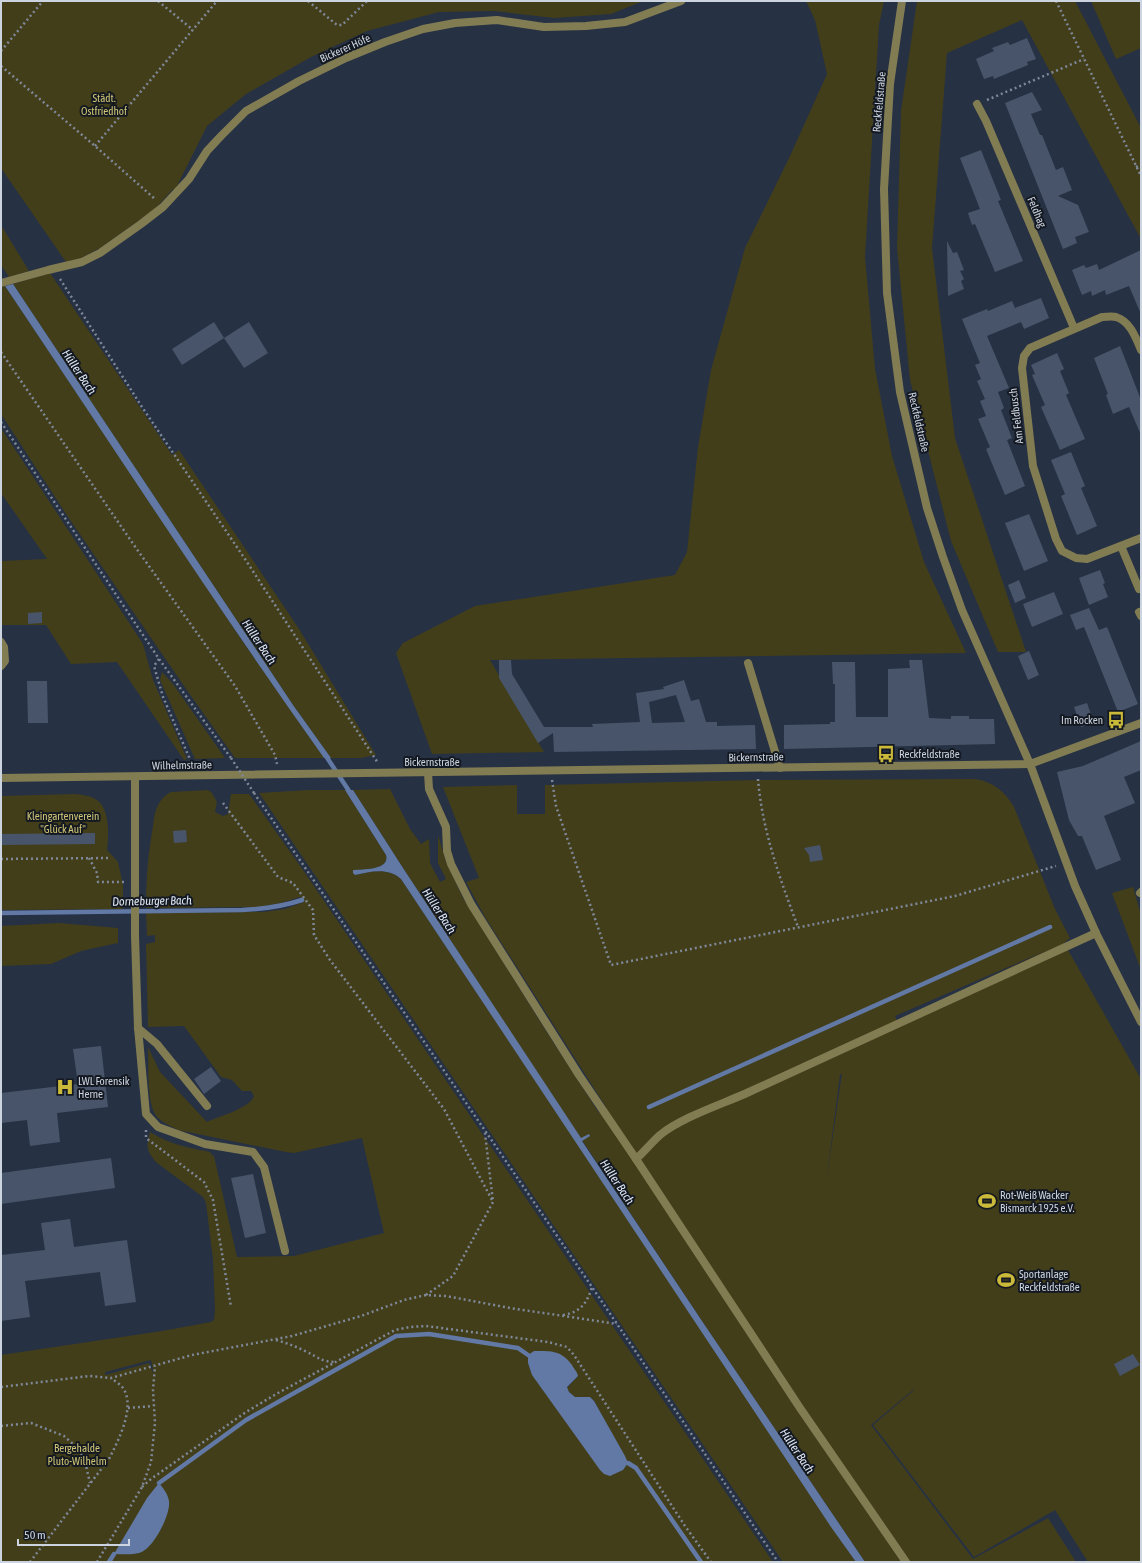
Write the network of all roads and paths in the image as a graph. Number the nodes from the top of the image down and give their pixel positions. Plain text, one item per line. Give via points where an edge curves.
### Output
1 (43, 1) edge
2 (158, 1) edge
3 (217, 1) edge
4 (308, 1) edge
5 (367, 1) edge
6 (681, 1) edge
7 (902, 1) edge
8 (1056, 1) edge
9 (194, 30) junction
10 (1, 51) edge
11 (1084, 58) junction
12 (1, 66) edge
13 (977, 104) joint
14 (95, 146) junction
15 (1141, 164) edge
16 (1136, 167) junction
17 (1141, 176) edge
18 (163, 207) junction
19 (50, 269) junction
20 (1, 283) edge
21 (1074, 328) junction
22 (1141, 350) edge
23 (1, 352) edge
24 (1, 422) edge
25 (1141, 538) edge
26 (1121, 546) junction
27 (1139, 590) dead end
28 (1, 642) edge
29 (159, 659) junction
30 (748, 663) dead end
31 (1, 666) edge
32 (1141, 723) edge
33 (1030, 764) junction
34 (757, 768) junction
35 (780, 768) junction
36 (550, 772) junction
37 (363, 773) joint
38 (384, 773) junction
39 (428, 773) junction
40 (280, 775) junction
41 (192, 776) junction
42 (135, 777) junction
43 (1, 778) edge
44 (223, 803) dead end
45 (88, 858) junction
46 (110, 858) dead end
47 (1, 859) edge
48 (1066, 863) junction
49 (134, 884) junction
50 (798, 927) junction
51 (1096, 933) junction
52 (1141, 1022) edge
53 (138, 1028) junction
54 (207, 1106) dead end
55 (146, 1114) junction
56 (484, 1132) junction
57 (636, 1159) junction
58 (493, 1202) junction
59 (285, 1251) dead end
60 (592, 1287) junction
61 (426, 1295) junction
62 (231, 1307) dead end
63 (561, 1315) junction
64 (617, 1324) junction
65 (275, 1340) junction
66 (335, 1362) junction
67 (154, 1366) junction
68 (111, 1378) junction
69 (1, 1387) edge
70 (154, 1406) junction
71 (128, 1408) junction
72 (1, 1426) edge
73 (91, 1483) junction
74 (142, 1487) junction
75 (30, 1562) edge
76 (97, 1562) edge
77 (711, 1562) edge
78 (778, 1562) edge
79 (906, 1562) edge

1 - 10 path
2 - 9 path
3 - 9 path
4 - 5 path via 337,25 342,25
6 - 18 street, Bickerer Höfe via 625,22 544,27 497,20 454,23 423,29 385,42 346,58 246,111 207,151 189,179
7 - 33 street, Reckfeldstraße via 890,84 884,189 887,293 900,392 927,508 943,557 962,610
8 - 11 path
9 - 14 path
11 - 13 path
11 - 16 path
12 - 14 path
13 - 21 street, Feldhag
14 - 18 path
15 - 16 path
16 - 17 path
18 - 19 street, Bickerer Höfe via 100,253 82,262
19 - 20 street, Bickerer Höfe
19 - 38 path via 245,559
21 - 22 street, Am Feldbusch via 1102,317 1115,316 1126,323
21 - 26 street, Am Feldbusch via 1030,348 1024,356 1022,368 1033,466 1062,551 1076,558 1087,559
23 - 40 path via 235,686 275,755
24 - 29 path
25 - 26 street, Am Feldbusch
26 - 27 street
28 - 31 street via 5,661
29 - 41 path via 154,666 163,697 192,763
29 - 56 path, bridge via 231,758
30 - 35 street
32 - 33 street, Bickernstraße
33 - 35 street, Bickernstraße
33 - 48 street, Reckfeldstraße
34 - 35 street, Bickernstraße
34 - 36 street, Bickernstraße
34 - 50 path via 759,795 773,858
36 - 39 street, Bickernstraße
36 - 50 path via 556,806 611,965
37 - 38 street, Bickernstraße
37 - 40 street, Wilhelmstraße
38 - 39 street, Bickernstraße
39 - 57 street via 429,789 446,827 447,851 451,864 471,904 579,1075
40 - 41 street, Wilhelmstraße
41 - 42 street, Wilhelmstraße
42 - 43 street, Wilhelmstraße
42 - 49 street
44 - 58 path via 278,877 293,883 313,910 314,935 322,948 444,1109
45 - 46 path
45 - 47 path
45 - 49 path via 97,873 98,882
48 - 50 path via 955,896
48 - 51 street, Reckfeldstraße
49 - 53 street
51 - 52 street, Reckfeldstraße
51 - 57 street via 694,1116 660,1135
53 - 54 street via 157,1044
53 - 55 street
55 - 59 street via 158,1128 198,1142 253,1152 264,1167
55 - 62 path via 146,1138 204,1182 213,1200
56 - 58 path
56 - 60 path
57 - 79 street via 800,1408
58 - 61 path via 453,1276
60 - 63 path via 583,1306
60 - 64 path
61 - 63 path
61 - 65 path
63 - 64 path
64 - 78 path
65 - 66 path via 298,1348 322,1361
65 - 67 path via 192,1355
66 - 74 path via 246,1412
66 - 77 path via 391,1331 418,1326 548,1342 566,1347 574,1355
67 - 68 path
67 - 70 path
68 - 69 path via 89,1376
68 - 71 path via 123,1388 128,1398
70 - 71 path
70 - 74 path via 152,1462
71 - 73 path via 109,1459
72 - 73 path via 31,1423 64,1436 81,1452 87,1464
73 - 75 path
74 - 76 path

